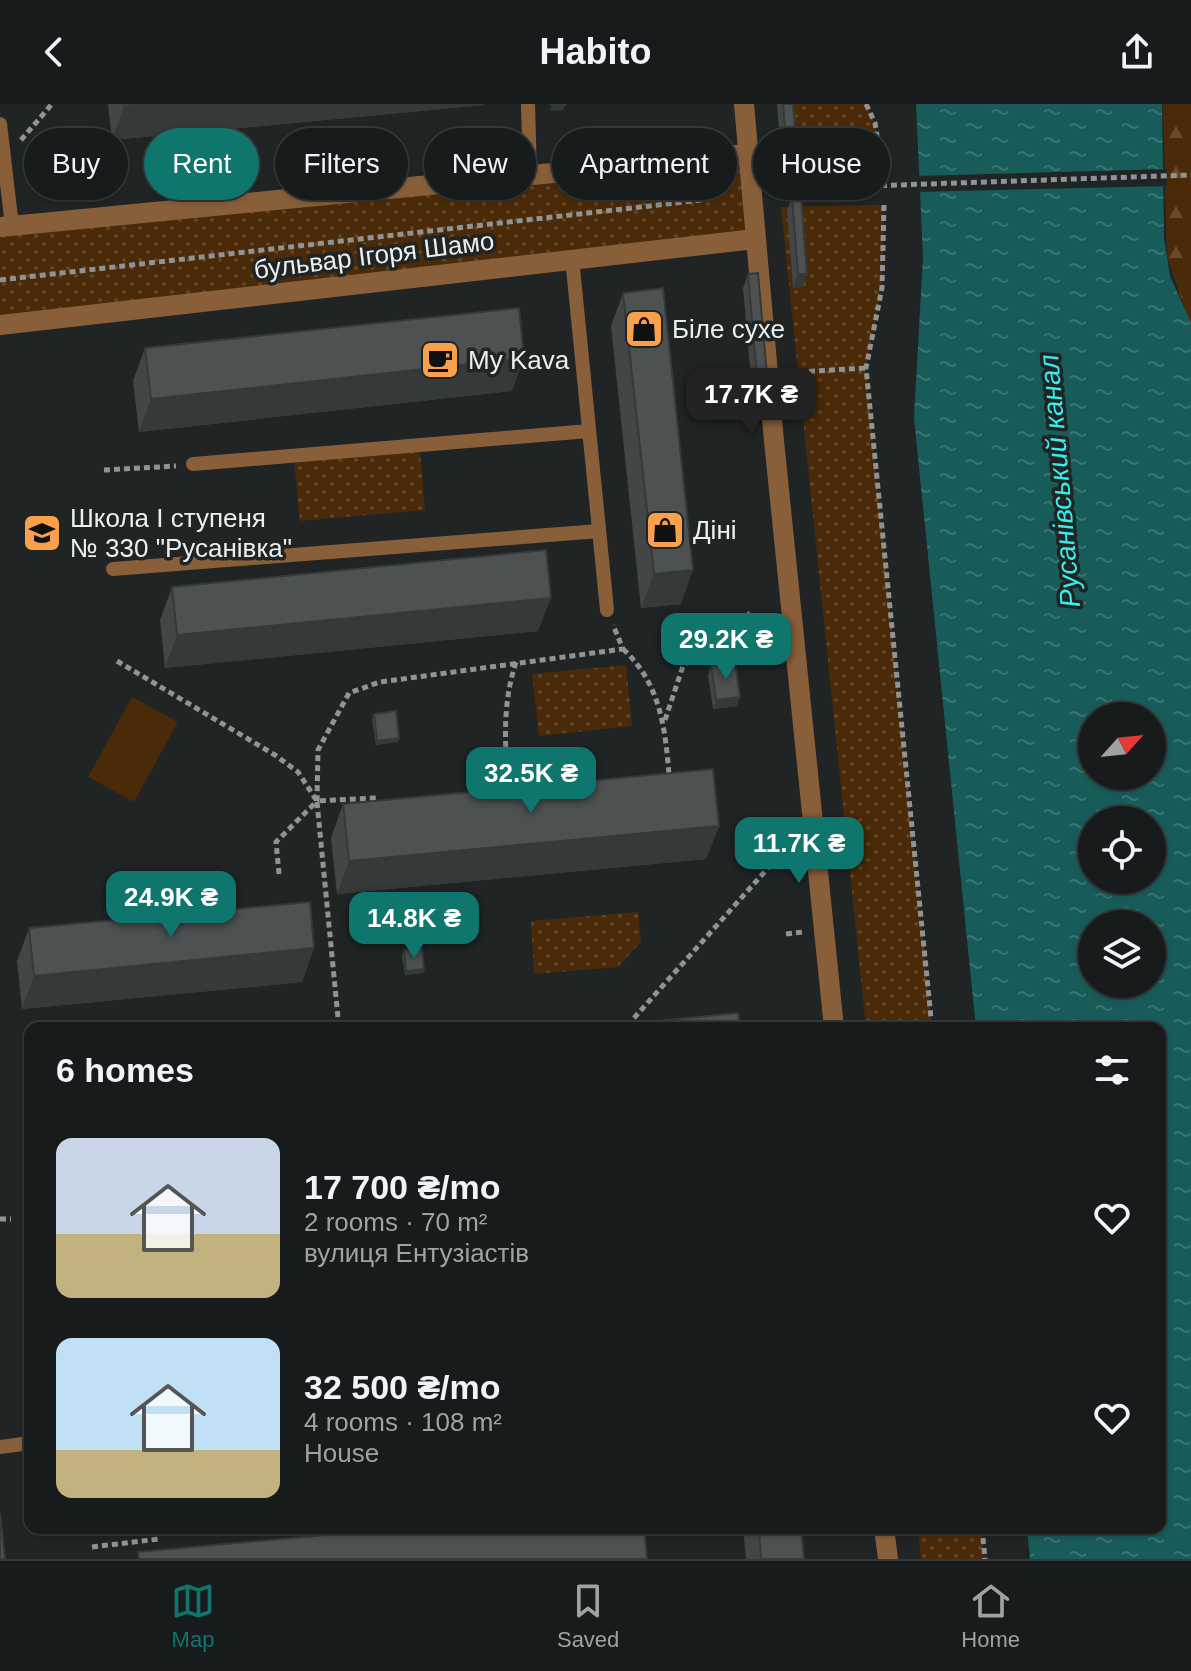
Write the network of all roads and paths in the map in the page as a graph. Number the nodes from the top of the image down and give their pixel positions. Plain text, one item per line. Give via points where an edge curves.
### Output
1 (52, 104) edge
2 (528, 104) edge
3 (744, 104) edge
4 (866, 104) edge
5 (0, 124) edge
6 (529, 128) edge
7 (876, 128) edge
8 (747, 154) junction
9 (4, 158) junction
10 (536, 173) edge
11 (1191, 175) edge
12 (424, 185) edge
13 (890, 185) edge
14 (702, 200) dead end
15 (884, 205) dead end
16 (6, 226) edge
17 (755, 239) junction
18 (572, 258) junction
19 (0, 280) edge
20 (0, 325) edge
21 (866, 368) junction
22 (799, 372) dead end
23 (589, 431) junction
24 (193, 464) joint
25 (104, 470) dead end
26 (599, 531) junction
27 (113, 569) dead end
28 (607, 610) joint
29 (750, 613) dead end
30 (623, 649) junction
31 (117, 661) dead end
32 (516, 662) junction
33 (665, 720) junction
34 (669, 774) edge
35 (508, 787) edge
36 (377, 798) edge
37 (317, 801) junction
38 (777, 858) dead end
39 (279, 874) dead end
40 (634, 1018) dead end
41 (338, 1022) edge
42 (833, 1022) edge
43 (931, 1022) edge
44 (0, 1219) edge
45 (11, 1219) dead end
46 (24, 1444) edge
47 (0, 1447) edge
48 (885, 1534) edge
49 (983, 1534) edge
50 (159, 1539) dead end
51 (92, 1547) dead end
52 (888, 1559) edge
53 (985, 1559) edge

1 - 9 path
2 - 6 lane
3 - 8 street
4 - 7 path
5 - 9 lane
8 - 10 street
8 - 17 street
9 - 16 lane
11 - 13 path
12 - 16 street
14 - 19 path
15 - 21 path via 882,288
17 - 18 street, бульвар Ігоря Шамо
17 - 42 street
18 - 20 street, бульвар Ігоря Шамо
18 - 23 lane
21 - 22 path
21 - 43 path
23 - 24 lane
23 - 26 lane
24 - 25 path
26 - 27 lane
26 - 28 lane
28 - 30 path
29 - 33 path via 683,666
30 - 32 path
30 - 33 path via 639,663
31 - 37 path via 275,755 298,772
32 - 35 path via 503,725
32 - 37 path via 380,682 349,693 318,750
33 - 34 path
36 - 37 path
37 - 39 path via 276,842
37 - 41 path
38 - 40 path
44 - 45 path
46 - 47 lane
48 - 52 street
49 - 53 path
50 - 51 path

